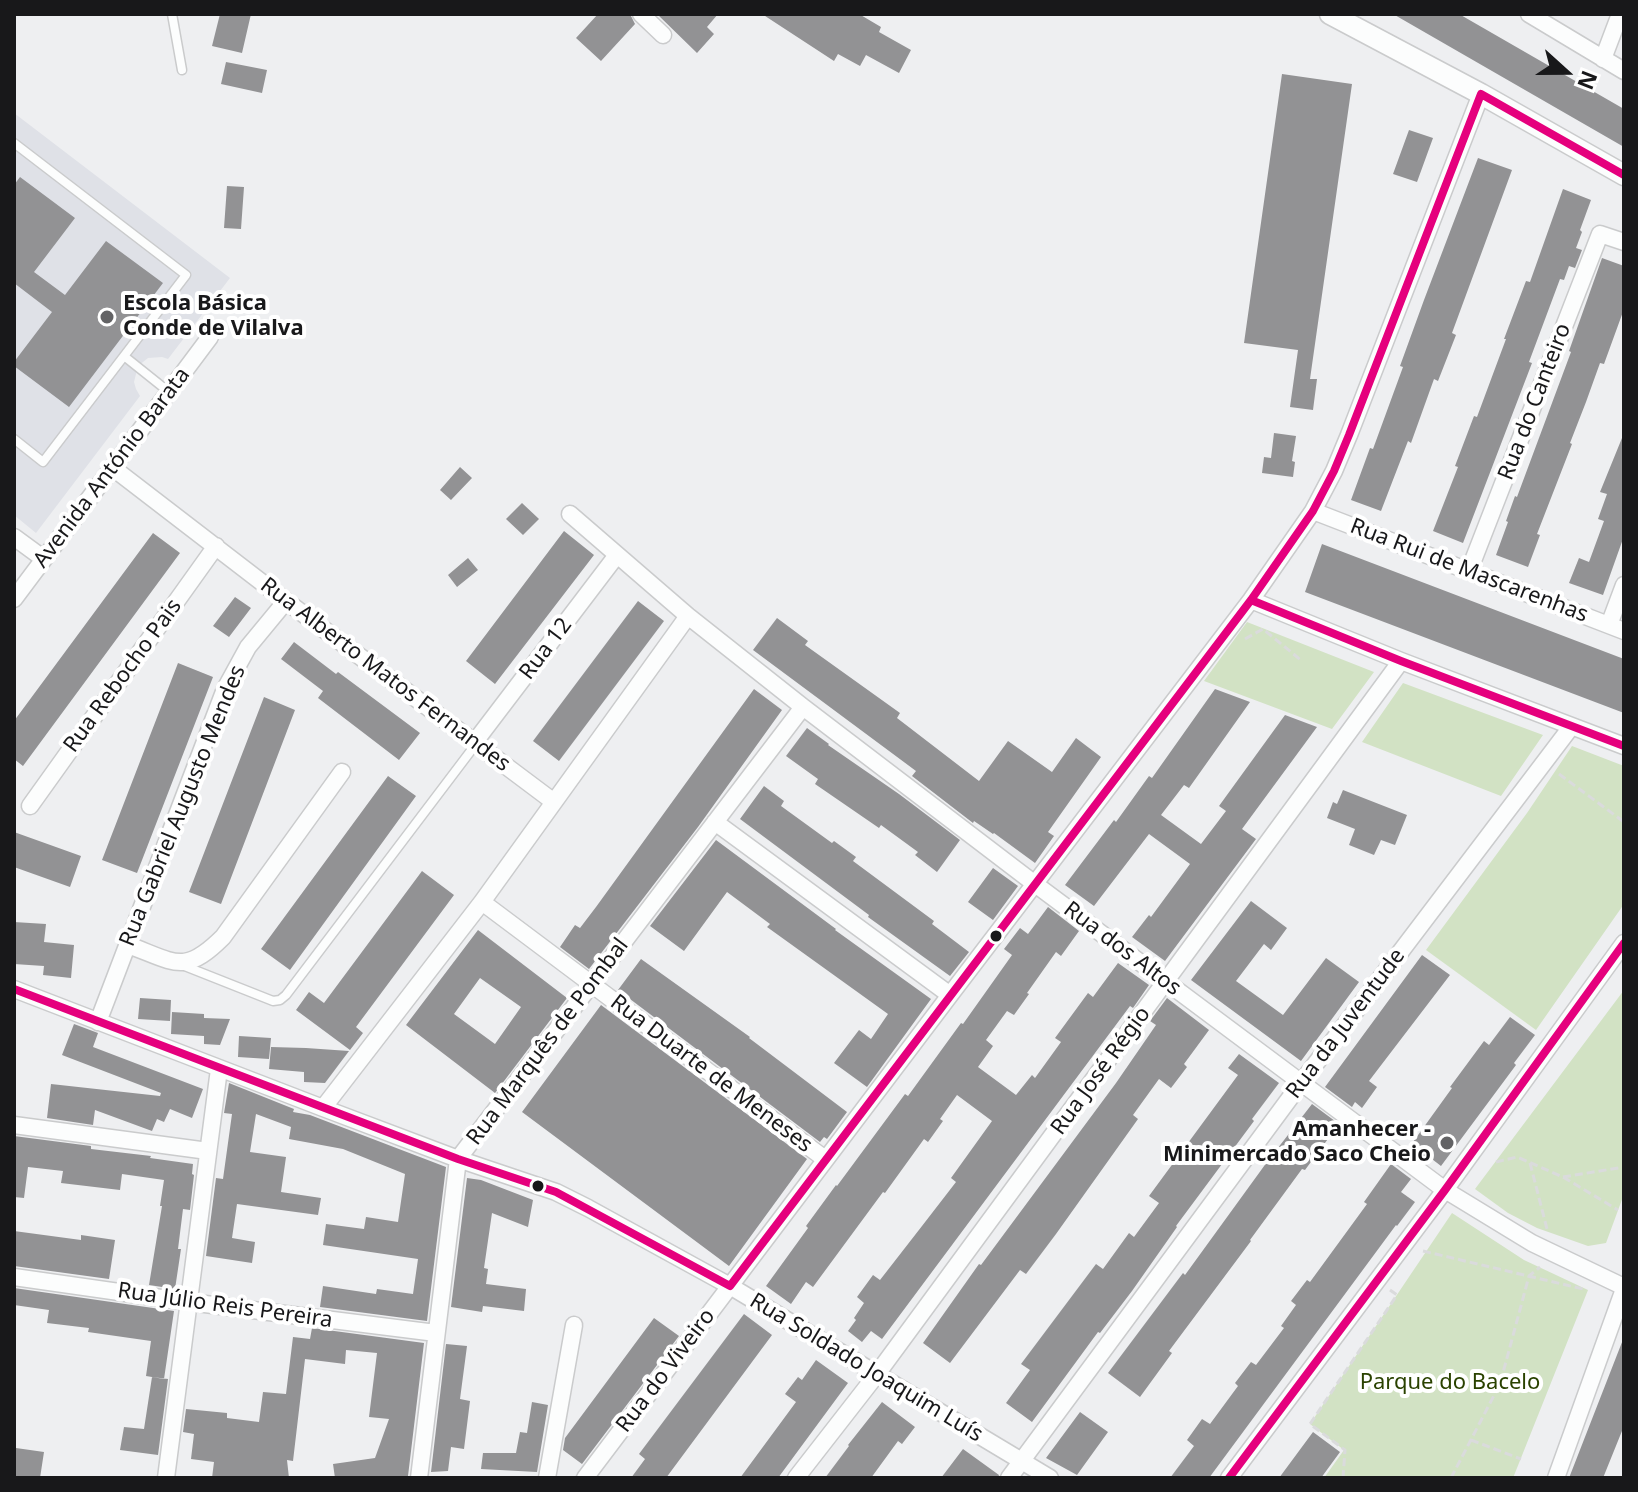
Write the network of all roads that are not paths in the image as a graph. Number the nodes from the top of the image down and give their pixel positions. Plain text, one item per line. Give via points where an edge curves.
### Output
1 (172, 14) edge
2 (641, 14) edge
3 (1330, 14) edge
4 (1529, 14) edge
5 (1620, 14) edge
6 (663, 35) dead end
7 (1603, 59) junction
8 (182, 70) dead end
9 (1624, 71) edge
10 (1481, 94) junction
11 (14, 143) edge
12 (1624, 175) edge
13 (1624, 242) edge
14 (210, 337) dead end
15 (124, 356) junction
16 (169, 392) junction
17 (14, 439) edge
18 (113, 468) junction
19 (1313, 511) junction
20 (570, 514) dead end
21 (14, 537) edge
22 (216, 546) junction
23 (617, 555) junction
24 (44, 559) junction
25 (1469, 571) junction
26 (1624, 585) edge
27 (14, 599) edge
28 (1251, 600) junction
29 (286, 601) junction
30 (688, 616) junction
31 (1616, 628) edge
32 (1401, 661) junction
33 (803, 707) junction
34 (1571, 727) junction
35 (475, 743) junction
36 (1624, 746) edge
37 (342, 772) dead end
38 (554, 802) junction
39 (30, 806) dead end
40 (715, 822) junction
41 (1035, 884) junction
42 (482, 902) junction
43 (1624, 943) edge
44 (128, 945) junction
45 (178, 963) junction
46 (1166, 982) junction
47 (591, 985) junction
48 (14, 989) edge
49 (950, 995) junction
50 (98, 1022) junction
51 (219, 1069) junction
52 (1301, 1083) junction
53 (323, 1108) junction
54 (14, 1125) edge
55 (208, 1151) junction
56 (458, 1159) junction
57 (825, 1159) junction
58 (1445, 1190) junction
59 (14, 1277) edge
60 (730, 1286) junction
61 (1624, 1288) edge
62 (189, 1302) junction
63 (574, 1325) dead end
64 (436, 1333) junction
65 (877, 1374) junction
66 (1021, 1461) junction
67 (166, 1478) edge
68 (419, 1478) edge
69 (547, 1478) edge
70 (585, 1478) edge
71 (796, 1478) edge
72 (1009, 1478) edge
73 (1050, 1478) edge
74 (1229, 1478) edge
75 (1556, 1478) edge

1 - 8 lane
2 - 6 street
3 - 10 street
4 - 7 street
5 - 7 street
7 - 9 street
10 - 12 street
10 - 19 street, Rua do Viveiro via 1349,435
11 - 15 lane via 186,275
13 - 25 street, Rua do Canteiro via 1600,234
14 - 16 street, Avenida António Barata
15 - 16 lane
15 - 17 lane via 43,462
16 - 18 street, Avenida António Barata
18 - 22 street, Rua Alberto Matos Fernandes
18 - 24 street, Avenida António Barata
19 - 25 street, Rua Rui de Mascarenhas
19 - 28 street, Rua do Viveiro
20 - 23 street, Rua dos Altos
21 - 24 street
22 - 29 street, Rua Alberto Matos Fernandes
22 - 39 street, Rua Rebocho Pais
23 - 30 street, Rua dos Altos
23 - 35 street, Rua 12
24 - 27 street, Avenida António Barata
25 - 31 street, Rua Rui de Mascarenhas
26 - 31 street
28 - 32 street
28 - 41 street, Rua do Viveiro
29 - 35 street, Rua Alberto Matos Fernandes
29 - 44 street, Rua Gabriel Augusto Mendes via 248,647 225,689
30 - 33 street, Rua dos Altos
30 - 38 street
32 - 34 street
32 - 46 street, Rua José Régio
33 - 40 street, Rua Marquês de Pombal
33 - 41 street, Rua dos Altos
34 - 36 street
34 - 52 street, Rua da Juventude
35 - 38 street, Rua Alberto Matos Fernandes
35 - 45 lane via 280,1000
37 - 45 street via 223,937 195,961
38 - 42 street
40 - 47 street, Rua Marquês de Pombal
40 - 49 street
41 - 46 street, Rua dos Altos
41 - 49 street, Rua do Viveiro
42 - 47 street, Rua Duarte de Meneses
42 - 53 street
43 - 58 street
44 - 45 street
44 - 50 street, Rua Gabriel Augusto Mendes
46 - 52 street, Rua dos Altos
46 - 65 street, Rua José Régio
47 - 56 street, Rua Marquês de Pombal
47 - 57 street, Rua Duarte de Meneses
48 - 50 street, Rua Soldado Joaquim Luís
49 - 57 street, Rua do Viveiro
50 - 51 street, Rua Soldado Joaquim Luís
51 - 53 street, Rua Soldado Joaquim Luís
51 - 55 street
52 - 58 street, Rua dos Altos
52 - 66 street, Rua da Juventude
53 - 56 street, Rua Soldado Joaquim Luís
54 - 55 street
55 - 62 street
56 - 60 street, Rua Soldado Joaquim Luís via 556,1192
56 - 64 street, Rua Marquês de Pombal
57 - 60 street, Rua do Viveiro
58 - 61 street, Rua dos Altos via 1532,1243
58 - 74 street
59 - 62 street, Rua Júlio Reis Pereira
60 - 65 street, Rua Soldado Joaquim Luís
60 - 70 street, Rua do Viveiro
61 - 75 street
62 - 64 street, Rua Júlio Reis Pereira
62 - 67 street
63 - 69 street
64 - 68 street, Rua Marquês de Pombal
65 - 66 street, Rua Soldado Joaquim Luís
65 - 71 street, Rua José Régio
66 - 72 street, Rua da Juventude
66 - 73 street, Rua Soldado Joaquim Luís

